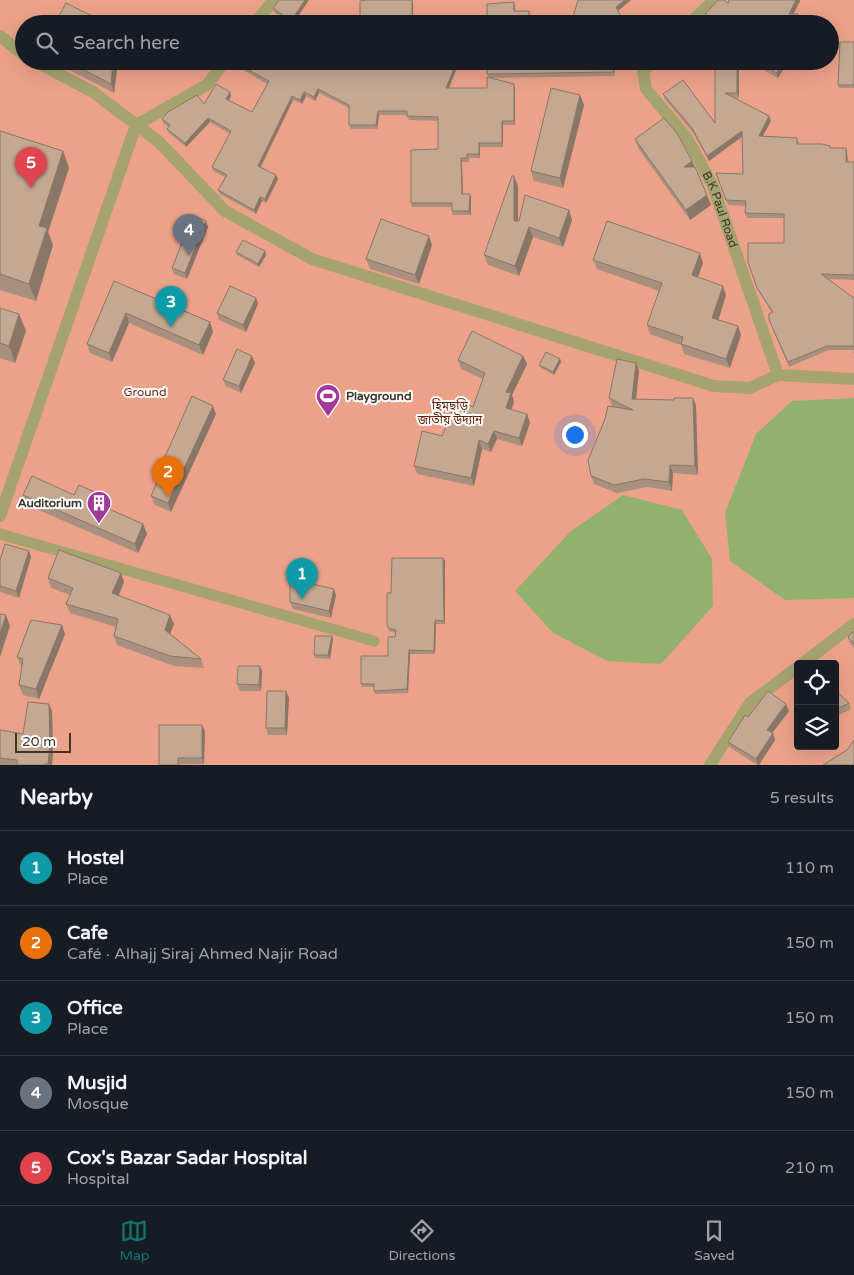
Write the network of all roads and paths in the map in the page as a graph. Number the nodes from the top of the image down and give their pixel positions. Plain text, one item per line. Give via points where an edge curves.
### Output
1 (274, 0) edge
2 (714, 0) edge
3 (262, 15) edge
4 (698, 15) edge
5 (0, 36) edge
6 (15, 48) edge
7 (51, 70) edge
8 (218, 70) edge
9 (645, 70) edge
10 (136, 124) junction
11 (778, 375) junction
12 (854, 379) edge
13 (0, 475) edge
14 (13, 479) junction
15 (0, 516) edge
16 (0, 534) edge
17 (854, 624) edge
18 (374, 641) dead end
19 (807, 660) edge
20 (794, 670) edge
21 (710, 765) edge

1 - 3 street
2 - 4 street
5 - 6 street
7 - 10 street via 93,92
8 - 10 street via 207,85
9 - 11 street, B.K Paul Road via 646,89 687,138 713,186
10 - 11 street via 159,142 224,211 312,260 714,386 750,388
10 - 14 street
11 - 12 street
13 - 14 street
14 - 15 street
16 - 18 lane
17 - 19 street
20 - 21 street via 750,703

